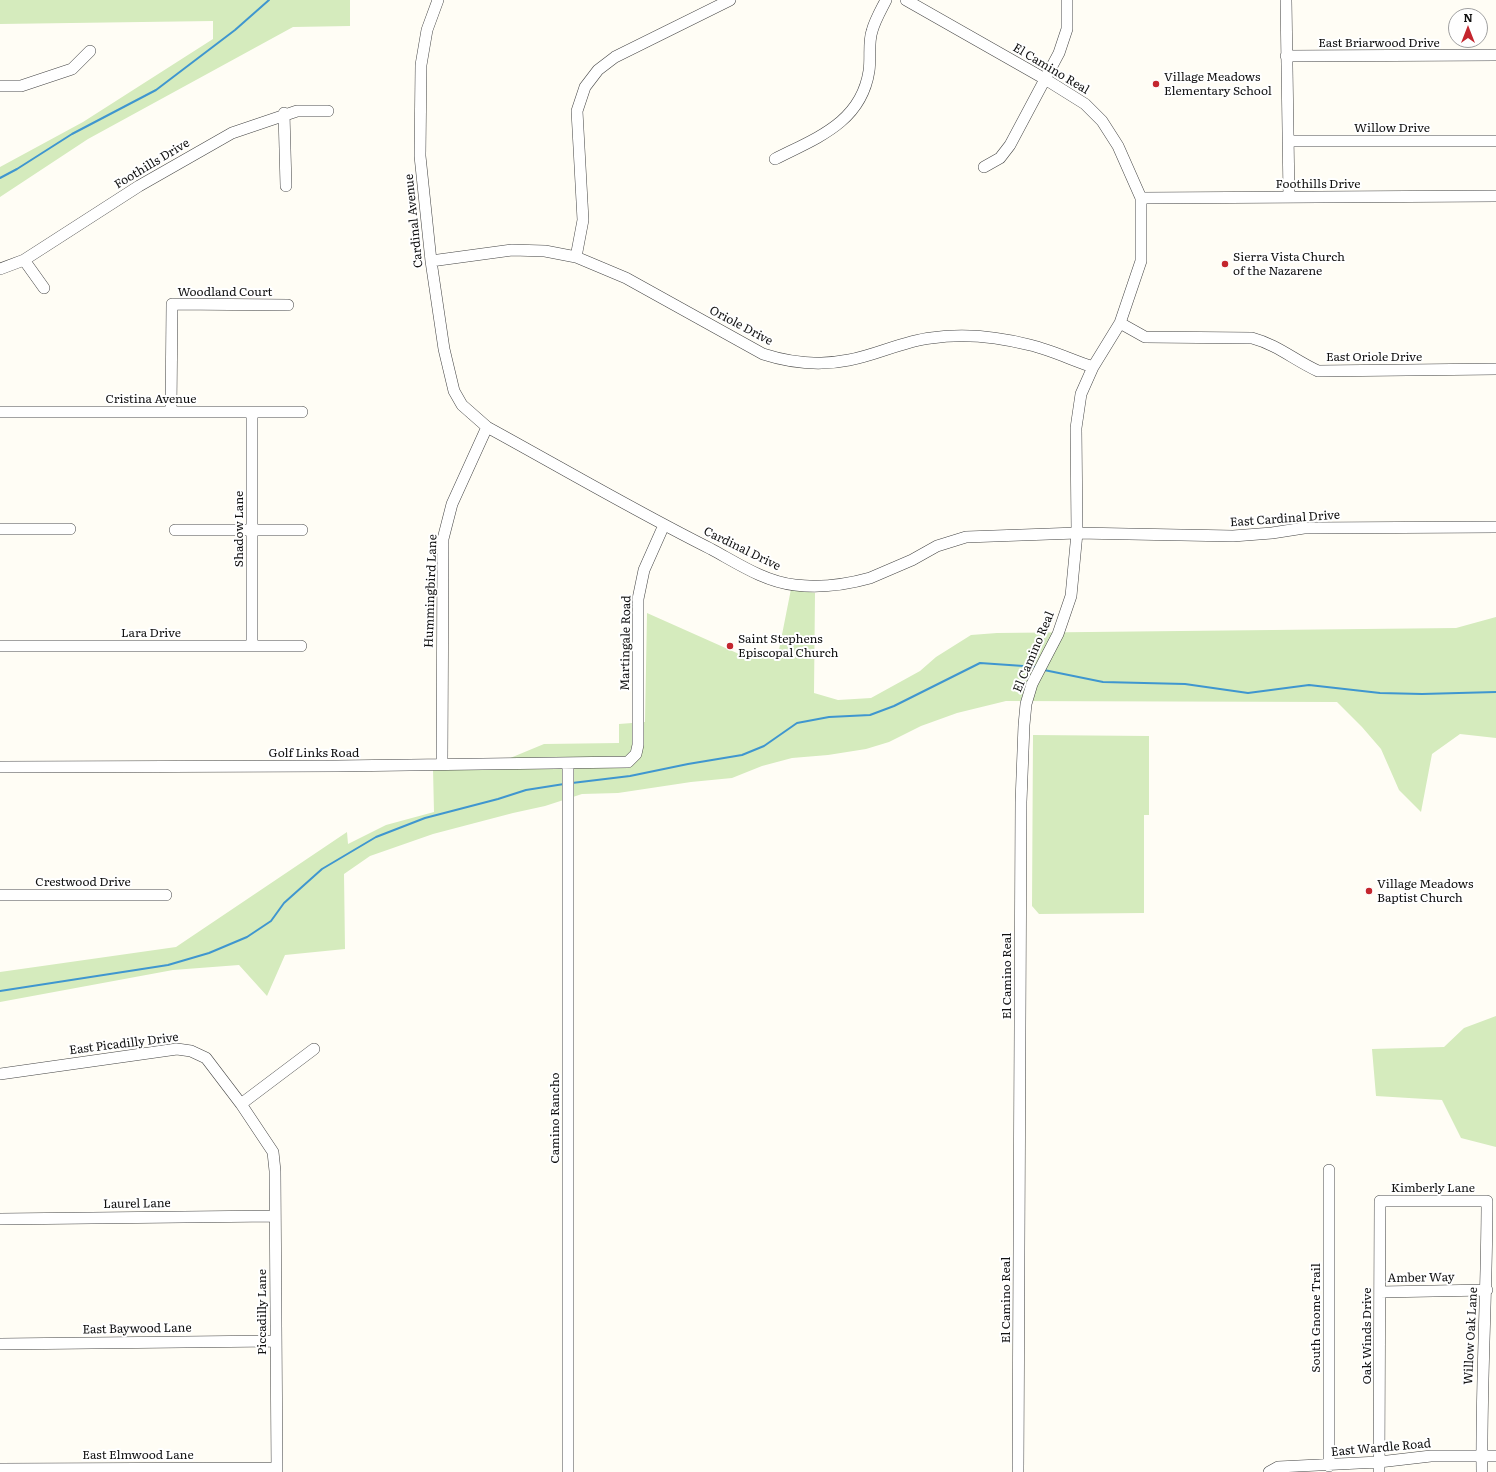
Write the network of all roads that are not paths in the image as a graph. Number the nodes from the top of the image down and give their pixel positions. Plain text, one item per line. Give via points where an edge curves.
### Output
1 (438, 0) edge
2 (730, 0) edge
3 (886, 0) edge
4 (906, 0) edge
5 (1067, 0) edge
6 (1286, 0) edge
7 (90, 51) dead end
8 (1286, 56) junction
9 (1496, 56) edge
10 (1045, 78) junction
11 (0, 86) edge
12 (328, 111) dead end
13 (284, 114) junction
14 (1288, 141) junction
15 (1496, 141) edge
16 (775, 159) dead end
17 (984, 167) dead end
18 (286, 186) dead end
19 (1496, 196) edge
20 (1289, 197) junction
21 (1140, 198) junction
22 (576, 257) junction
23 (24, 260) junction
24 (431, 261) junction
25 (0, 269) edge
26 (44, 288) dead end
27 (288, 305) dead end
28 (1120, 323) junction
29 (1093, 367) junction
30 (1496, 369) edge
31 (0, 412) edge
32 (171, 412) junction
33 (252, 412) junction
34 (302, 412) dead end
35 (487, 427) junction
36 (664, 525) junction
37 (1496, 527) edge
38 (0, 529) edge
39 (70, 529) dead end
40 (175, 530) dead end
41 (252, 530) junction
42 (302, 530) dead end
43 (1077, 533) junction
44 (0, 646) edge
45 (252, 646) junction
46 (301, 646) dead end
47 (628, 762) joint
48 (442, 764) junction
49 (568, 764) junction
50 (0, 767) edge
51 (0, 895) edge
52 (166, 895) dead end
53 (314, 1050) dead end
54 (0, 1074) edge
55 (241, 1104) junction
56 (273, 1152) joint
57 (1329, 1170) dead end
58 (1380, 1201) joint
59 (1487, 1201) joint
60 (275, 1216) junction
61 (0, 1218) edge
62 (1487, 1290) junction
63 (1380, 1292) junction
64 (275, 1341) junction
65 (0, 1344) edge
66 (1482, 1456) junction
67 (1496, 1456) edge
68 (1329, 1466) junction
69 (1379, 1467) edge
70 (0, 1469) edge
71 (277, 1470) edge
72 (568, 1472) edge
73 (1018, 1472) edge
74 (1269, 1472) edge
75 (1482, 1472) edge

1 - 24 street, Cardinal Avenue via 427,30 422,65 420,156
2 - 22 street via 614,57 598,70 585,87 577,111 583,220
3 - 16 street via 872,32 869,71 864,92 851,112 831,131
4 - 10 street, El Camino Real
5 - 10 street via 1067,29 1059,53
6 - 8 street
7 - 11 street via 72,69 21,86
8 - 9 street, East Briarwood Drive
8 - 14 street
10 - 17 street via 1010,145 1000,158
10 - 21 street, El Camino Real via 1085,104 1102,121 1118,146
12 - 13 street, Foothills Drive via 297,110
13 - 18 street
13 - 23 street, Foothills Drive via 225,137 139,186
14 - 15 street, Willow Drive
14 - 20 street
19 - 20 street, Foothills Drive
20 - 21 street, Foothills Drive
21 - 28 street, El Camino Real via 1140,261
22 - 24 street, Oriole Drive via 545,251 512,250
22 - 29 street, Oriole Drive via 626,278 763,354 785,361 830,363 850,360 932,337 967,336 1030,345
23 - 25 street, Foothills Drive
23 - 26 street
24 - 35 street, Cardinal Avenue via 444,349 454,390 462,405
27 - 32 street, Woodland Court via 172,304
28 - 29 street, El Camino Real
28 - 30 street, East Oriole Drive via 1145,337 1252,338 1269,342 1318,371
29 - 43 street, El Camino Real via 1081,394 1076,428
31 - 32 street, Cristina Avenue
32 - 33 street, Cristina Avenue
33 - 34 street, Cristina Avenue
33 - 41 street, Shadow Lane
35 - 36 street, Cardinal Drive
35 - 48 street, Hummingbird Lane via 452,504 443,539
36 - 43 street, Cardinal Drive via 776,581 817,586 870,578 937,546 966,537
36 - 47 street, Martingale Road via 644,570 638,599 638,745 636,754
37 - 43 street, East Cardinal Drive via 1304,528 1232,536
38 - 39 street
40 - 41 street
41 - 42 street
41 - 45 street, Shadow Lane
43 - 73 street, El Camino Real via 1071,596 1058,634 1032,684 1026,704 1024,725 1021,802
44 - 45 street, Lara Drive
45 - 46 street, Lara Drive
47 - 49 street, Golf Links Road
48 - 49 street, Golf Links Road
48 - 50 street, Golf Links Road
49 - 72 street, Camino Rancho
51 - 52 street, Crestwood Drive
53 - 55 street
54 - 55 street, East Picadilly Drive via 177,1049 191,1051 206,1058
55 - 56 street, East Picadilly Drive
56 - 60 street, Piccadilly Lane
57 - 68 street, South Gnome Trail
58 - 59 street, Kimberly Lane
58 - 63 street, Oak Winds Drive
59 - 62 street, Willow Oak Lane
60 - 61 street, Laurel Lane
60 - 64 street, Piccadilly Lane
62 - 63 street, Amber Way
62 - 66 street, Willow Oak Lane
63 - 69 street, Oak Winds Drive
64 - 65 street, East Baywood Lane
64 - 71 street, Piccadilly Lane
66 - 67 street, East Wardle Road
66 - 69 street, East Wardle Road via 1431,1456
66 - 75 street, Willow Oak Lane
68 - 69 street, East Wardle Road
68 - 74 street, East Wardle Road via 1278,1468
70 - 71 street, East Elmwood Lane

